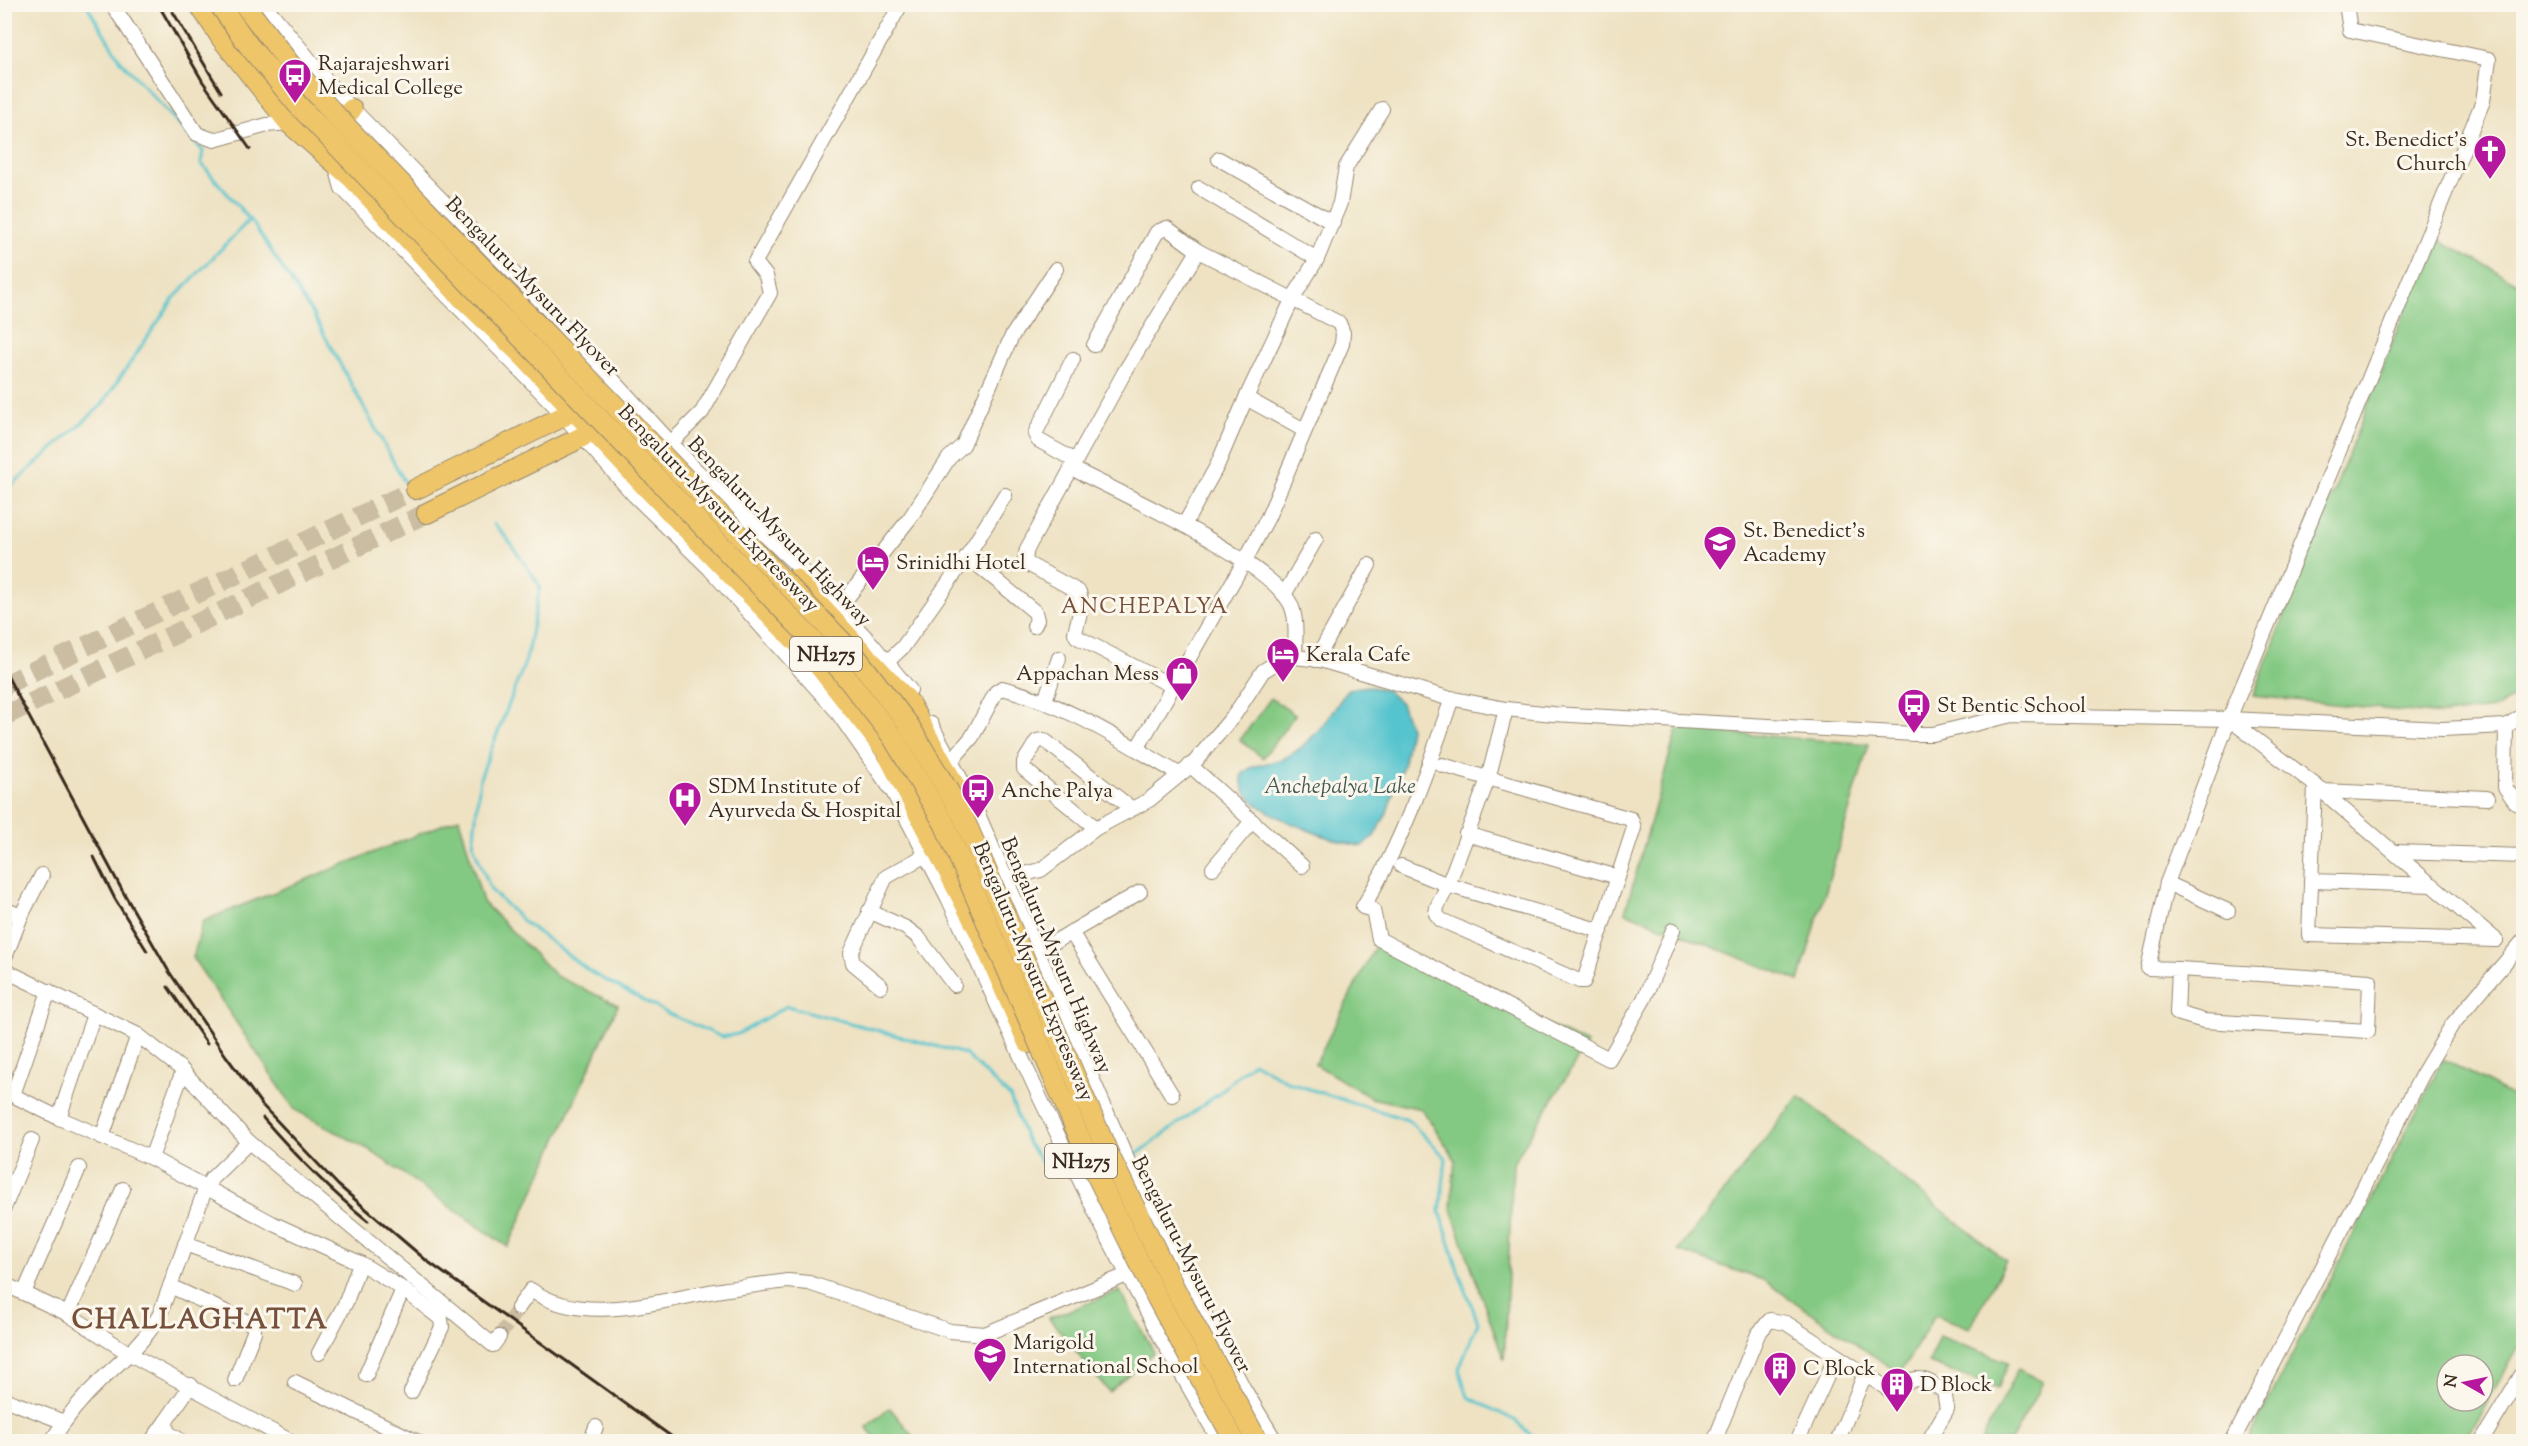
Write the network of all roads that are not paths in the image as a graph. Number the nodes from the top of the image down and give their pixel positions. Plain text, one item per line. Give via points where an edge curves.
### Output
1 (112, 4) edge
2 (199, 4) edge
3 (219, 4) edge
4 (244, 4) edge
5 (252, 4) edge
6 (264, 4) edge
7 (901, 4) edge
8 (2346, 4) edge
9 (2511, 4) edge
10 (2523, 6) edge
11 (1382, 109) dead end
12 (349, 112) junction
13 (289, 123) junction
14 (317, 148) junction
15 (1219, 159) dead end
16 (335, 164) junction
17 (1198, 188) dead end
18 (1333, 223) junction
19 (1198, 251) junction
20 (1317, 259) junction
21 (1056, 269) dead end
22 (1293, 298) junction
23 (1094, 345) dead end
24 (1073, 359) dead end
25 (1246, 398) junction
26 (564, 416) junction
27 (1304, 430) junction
28 (582, 437) junction
29 (672, 443) junction
30 (1073, 464) junction
31 (416, 489) tunnel mouth
32 (1005, 495) dead end
33 (427, 513) tunnel mouth
34 (1184, 525) junction
35 (1316, 539) dead end
36 (967, 556) junction
37 (1244, 562) junction
38 (1369, 566) dead end
39 (1284, 595) junction
40 (838, 608) junction
41 (1034, 626) dead end
42 (1059, 657) dead end
43 (1295, 657) junction
44 (1316, 660) junction
45 (887, 662) junction
46 (1172, 686) junction
47 (1452, 698) junction
48 (1046, 701) junction
49 (1506, 709) junction
50 (2523, 715) edge
51 (2229, 719) junction
52 (2506, 726) junction
53 (1137, 749) junction
54 (952, 760) junction
55 (1191, 765) junction
56 (1442, 765) dead end
57 (1179, 774) junction
58 (1488, 779) junction
59 (2318, 788) junction
60 (2487, 798) dead end
61 (2523, 804) edge
62 (1131, 808) junction
63 (1252, 821) junction
64 (1095, 828) junction
65 (1466, 834) junction
66 (2396, 852) junction
67 (926, 855) junction
68 (2523, 856) edge
69 (1302, 866) dead end
70 (1401, 866) dead end
71 (1213, 868) dead end
72 (42, 875) dead end
73 (1618, 877) junction
74 (1002, 879) junction
75 (2311, 881) junction
76 (2167, 883) junction
77 (1448, 885) junction
78 (2433, 885) junction
79 (1140, 892) dead end
80 (954, 896) junction
81 (4, 909) edge
82 (869, 911) junction
83 (2228, 911) dead end
84 (21, 916) junction
85 (1673, 930) dead end
86 (1601, 931) junction
87 (1071, 932) junction
88 (2523, 940) edge
89 (1035, 954) junction
90 (4, 960) edge
91 (2179, 969) junction
92 (4, 970) edge
93 (954, 985) dead end
94 (881, 986) dead end
95 (49, 991) junction
96 (94, 1014) junction
97 (138, 1035) junction
98 (183, 1071) junction
99 (9, 1093) edge
100 (1172, 1095) dead end
101 (59, 1118) junction
102 (102, 1137) junction
103 (32, 1140) dead end
104 (249, 1142) junction
105 (151, 1158) junction
106 (78, 1168) dead end
107 (206, 1187) junction
108 (123, 1190) dead end
109 (1140, 1198) junction
110 (4, 1208) edge
111 (185, 1244) junction
112 (360, 1263) junction
113 (1132, 1274) junction
114 (4, 1284) edge
115 (295, 1284) dead end
116 (170, 1286) junction
117 (403, 1289) junction
118 (24, 1293) junction
119 (518, 1308) tunnel mouth
120 (68, 1314) junction
121 (499, 1337) dead end
122 (319, 1353) dead end
123 (130, 1354) junction
124 (1836, 1357) junction
125 (2523, 1371) edge
126 (1865, 1374) junction
127 (366, 1375) dead end
128 (235, 1380) dead end
129 (296, 1382) dead end
130 (191, 1385) junction
131 (411, 1392) dead end
132 (4, 1399) edge
133 (166, 1421) junction
134 (64, 1422) junction
135 (596, 1427) dead end
136 (153, 1439) dead end
137 (51, 1442) edge
138 (183, 1442) edge
139 (292, 1442) edge
140 (418, 1442) edge
141 (590, 1442) edge
142 (1220, 1442) edge
143 (1227, 1442) edge
144 (1234, 1442) edge
145 (1258, 1442) edge
146 (1267, 1442) edge
147 (1276, 1442) edge
148 (1714, 1442) edge
149 (1797, 1442) edge
150 (1837, 1442) edge
151 (1928, 1442) edge
152 (2232, 1442) edge
153 (2481, 1442) edge

1 - 13 street via 197,134 214,140
2 - 13 highway, Bengaluru-Mysuru Expressway / NH275
3 - 144 highway, Bengaluru-Mysuru Expressway / NH275, bridge via 298,105 839,668 892,736 944,823 1091,1164
4 - 145 highway, Bengaluru-Mysuru Flyover / NH275, bridge via 339,119 854,654 908,724 962,814 1114,1165 1175,1289
5 - 12 highway, Bengaluru-Mysuru Highway / NH275 via 277,38
6 - 12 street, NH275
7 - 29 street via 754,262 766,276 770,293 702,412
8 - 51 street via 2350,30 2489,59 2483,101
9 - 10 street
11 - 18 street via 1347,168
12 - 14 highway
12 - 29 street, NH275 via 498,256
12 - 74 highway, Bengaluru-Mysuru Highway / NH275 via 674,457 832,616 908,701
13 - 14 highway, Bengaluru-Mysuru Expressway / NH275
14 - 16 highway, Bengaluru-Mysuru Expressway / NH275
15 - 18 street
16 - 26 street, Bengaluru-Mysuru Expressway / NH275 via 342,188
16 - 80 highway, Bengaluru-Mysuru Expressway / NH275 via 816,662 886,751
17 - 20 street
18 - 20 street
19 - 22 street
19 - 23 street via 1167,228 1159,229
19 - 30 street
20 - 22 street
21 - 40 street via 1012,336 963,445 949,458 910,518
22 - 25 street
22 - 27 street via 1339,323 1343,333
24 - 30 street via 1035,434
25 - 27 street
25 - 34 street via 1217,466
26 - 28 street, Bengaluru-Mysuru Expressway / NH275
26 - 31 highway
27 - 37 street via 1268,517
28 - 33 highway
28 - 67 street, Bengaluru-Mysuru Expressway / NH275 via 634,495 709,567 835,709 893,792
29 - 40 street, NH275
30 - 34 street
30 - 46 street via 1025,559 1079,592 1082,604 1077,637
32 - 36 street
34 - 37 street
35 - 39 street
36 - 41 street via 1035,612
36 - 45 street via 903,647
37 - 39 street
37 - 46 street
38 - 44 street
39 - 43 street via 1293,609
40 - 45 street, NH275
42 - 48 street
43 - 44 street
43 - 55 street via 1287,656 1263,671 1235,714
44 - 47 street
45 - 54 street, NH275 via 914,695
46 - 53 street
47 - 49 street
47 - 85 street via 1416,795 1363,907 1373,910 1379,939 1608,1059 1644,999
48 - 53 street
48 - 54 street via 999,689 972,737
49 - 51 street via 1914,734 1933,734 2012,715
49 - 58 street
50 - 52 street
51 - 52 street via 2442,729
51 - 59 street
51 - 76 street
52 - 61 street via 2505,787
53 - 57 street
54 - 74 street, NH275
55 - 57 street
55 - 63 street
56 - 58 street
57 - 62 street via 1149,800
58 - 65 street
58 - 73 street via 1631,819 1634,828
59 - 60 street
59 - 66 street
59 - 75 street
62 - 64 street
62 - 64 street via 1044,740 1037,741 1024,769
63 - 69 street
63 - 71 street
64 - 74 street via 1041,870
65 - 73 street
65 - 77 street
66 - 68 street
66 - 78 street
67 - 80 street, Bengaluru-Mysuru Expressway / NH275
67 - 82 street via 886,877
70 - 77 street
72 - 84 street
73 - 86 street
74 - 80 street
74 - 89 highway, Bengaluru-Mysuru Highway / NH275
75 - 78 street
75 - 78 street via 2309,935 2496,940
76 - 83 street
76 - 91 street via 2148,968
77 - 86 street
77 - 86 street via 1437,907 1441,920 1579,981 1585,979
79 - 87 street
80 - 113 highway, Bengaluru-Mysuru Expressway / NH275 via 980,933 1047,1101
81 - 84 street
82 - 93 street via 918,937
82 - 94 street via 850,959
84 - 90 street
87 - 89 street
87 - 100 street
88 - 152 street via 2452,1025 2422,1075
89 - 109 highway, Bengaluru-Mysuru Highway / NH275
91 - 91 street via 2370,981 2368,1031 2204,1021 2177,1013
92 - 95 street
95 - 96 street
95 - 99 street
96 - 97 street
96 - 101 street
97 - 98 street
97 - 102 street
98 - 104 street
98 - 105 street
99 - 101 street
101 - 102 street
102 - 105 street
103 - 110 street
104 - 107 street
104 - 121 street via 493,1345
105 - 107 street
106 - 118 street
107 - 111 street
107 - 112 street via 272,1223
108 - 120 street
109 - 146 highway, Bengaluru-Mysuru Highway / NH275 via 1198,1317
109 - 147 street, NH275
111 - 115 street
111 - 116 street
112 - 117 street
112 - 122 street
113 - 119 street via 985,1334 950,1331 809,1283 788,1281 602,1308 563,1306 531,1290
113 - 142 street, Bengaluru-Mysuru Expressway / NH275
113 - 143 highway, Bengaluru-Mysuru Expressway / NH275
114 - 118 street
116 - 123 street via 156,1322
116 - 128 street via 254,1325
117 - 127 street
117 - 131 street via 441,1319 442,1327
118 - 120 street
120 - 123 street
123 - 130 street
123 - 134 street
124 - 126 street
124 - 148 street via 1786,1323 1770,1320 1758,1334
124 - 149 street
125 - 153 street
126 - 150 street
126 - 151 street via 1892,1391 1912,1378 1925,1378 1944,1391 1947,1408
129 - 140 street
130 - 133 street
130 - 139 street
132 - 134 street
133 - 136 street
133 - 138 street via 167,1432
134 - 137 street
135 - 141 street

